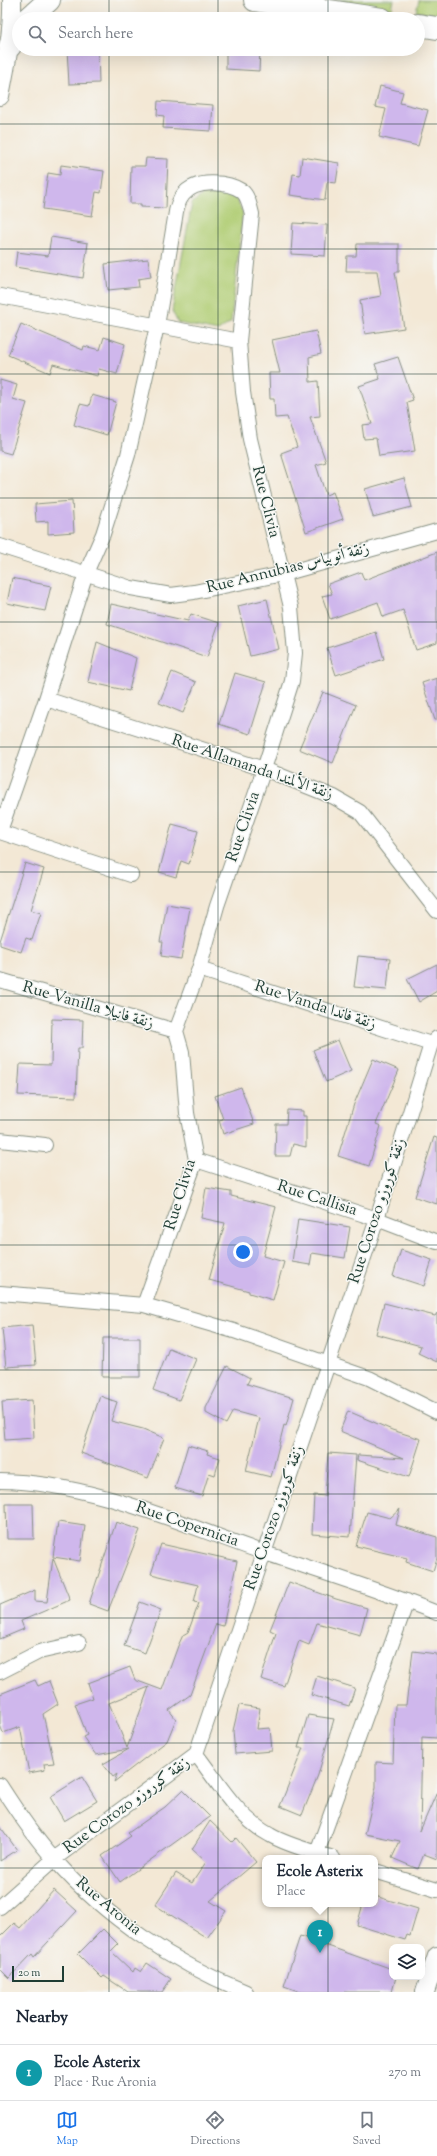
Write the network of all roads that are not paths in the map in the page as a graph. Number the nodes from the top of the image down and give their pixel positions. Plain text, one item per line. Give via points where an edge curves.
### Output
1 (12, 0) edge
2 (49, 0) edge
3 (255, 0) edge
4 (13, 12) edge
5 (36, 12) edge
6 (335, 12) edge
7 (425, 26) edge
8 (437, 28) edge
9 (12, 46) edge
10 (0, 96) edge
11 (0, 296) edge
12 (157, 326) junction
13 (239, 341) junction
14 (437, 531) edge
15 (0, 546) edge
16 (86, 573) junction
17 (284, 574) junction
18 (46, 699) junction
19 (264, 769) junction
20 (0, 832) edge
21 (131, 876) dead end
22 (437, 911) edge
23 (199, 969) junction
24 (0, 980) edge
25 (176, 1031) junction
26 (434, 1041) edge
27 (0, 1140) edge
28 (45, 1145) dead end
29 (196, 1160) junction
30 (377, 1219) junction
31 (437, 1242) edge
32 (0, 1293) edge
33 (144, 1305) junction
34 (328, 1363) junction
35 (437, 1412) edge
36 (0, 1480) edge
37 (263, 1552) junction
38 (407, 1601) junction
39 (437, 1613) edge
40 (80, 1643) dead end
41 (0, 1672) edge
42 (196, 1754) junction
43 (0, 1785) edge
44 (317, 1853) junction
45 (323, 1855) edge
46 (54, 1859) junction
47 (378, 1872) edge
48 (437, 1890) edge
49 (0, 1907) edge
50 (437, 1956) edge
51 (246, 1992) edge
52 (425, 1992) edge

1 - 4 street
2 - 5 main road
3 - 6 main road
7 - 8 main road
9 - 10 street
11 - 12 street
12 - 13 street
12 - 13 street, Rue Clivia via 175,218 183,194 205,184 228,186 242,191 252,214
12 - 16 street, Rue Clivia via 128,455 103,534
13 - 17 street, Rue Clivia via 242,392 250,439
14 - 17 street, Rue Annubias زنقة أنوبياس
15 - 16 street, Rue Annubias زنقة أنوبياس
16 - 17 street, Rue Annubias زنقة أنوبياس via 131,588 171,594 194,592
16 - 18 street, Rue Clivia
17 - 19 street, Rue Clivia via 291,607 295,653 292,681
18 - 19 street, Rue Allamanda زنقة الألمندا
18 - 20 street, Rue Clivia
19 - 22 street, Rue Allamanda زنقة الألمندا via 334,797 360,812
19 - 23 street, Rue Clivia via 217,906
20 - 21 street
23 - 25 street, Rue Clivia
23 - 26 street, Rue Vanda زنقة فاندا
24 - 25 street, Rue Vanilla زنقة فانيلا
25 - 29 street, Rue Clivia via 182,1052 187,1113
26 - 30 street, Rue Corozo زنقة كوروزو
27 - 28 street
29 - 30 street, Rue Callisia
29 - 33 street, Rue Clivia
30 - 31 street, Rue Callisia
30 - 34 street, Rue Corozo زنقة كوروزو
32 - 33 street
33 - 34 street via 234,1331
34 - 35 street via 369,1378
34 - 37 street, Rue Corozo زنقة كوروزو
36 - 37 street, Rue Copernicia via 84,1492 137,1507
37 - 38 street, Rue Copernicia
37 - 42 street, Rue Corozo زنقة كوروزو
38 - 39 street, Rue Copernicia
38 - 44 street
40 - 41 street via 39,1652
42 - 44 street via 241,1812 256,1826 288,1844
42 - 46 street, Rue Corozo زنقة كوروزو
43 - 46 street, Rue Aronia
44 - 45 street
46 - 49 street, Rue Corozo زنقة كوروزو
46 - 51 street, Rue Aronia via 111,1912 149,1941 185,1964
47 - 48 street
50 - 52 street

